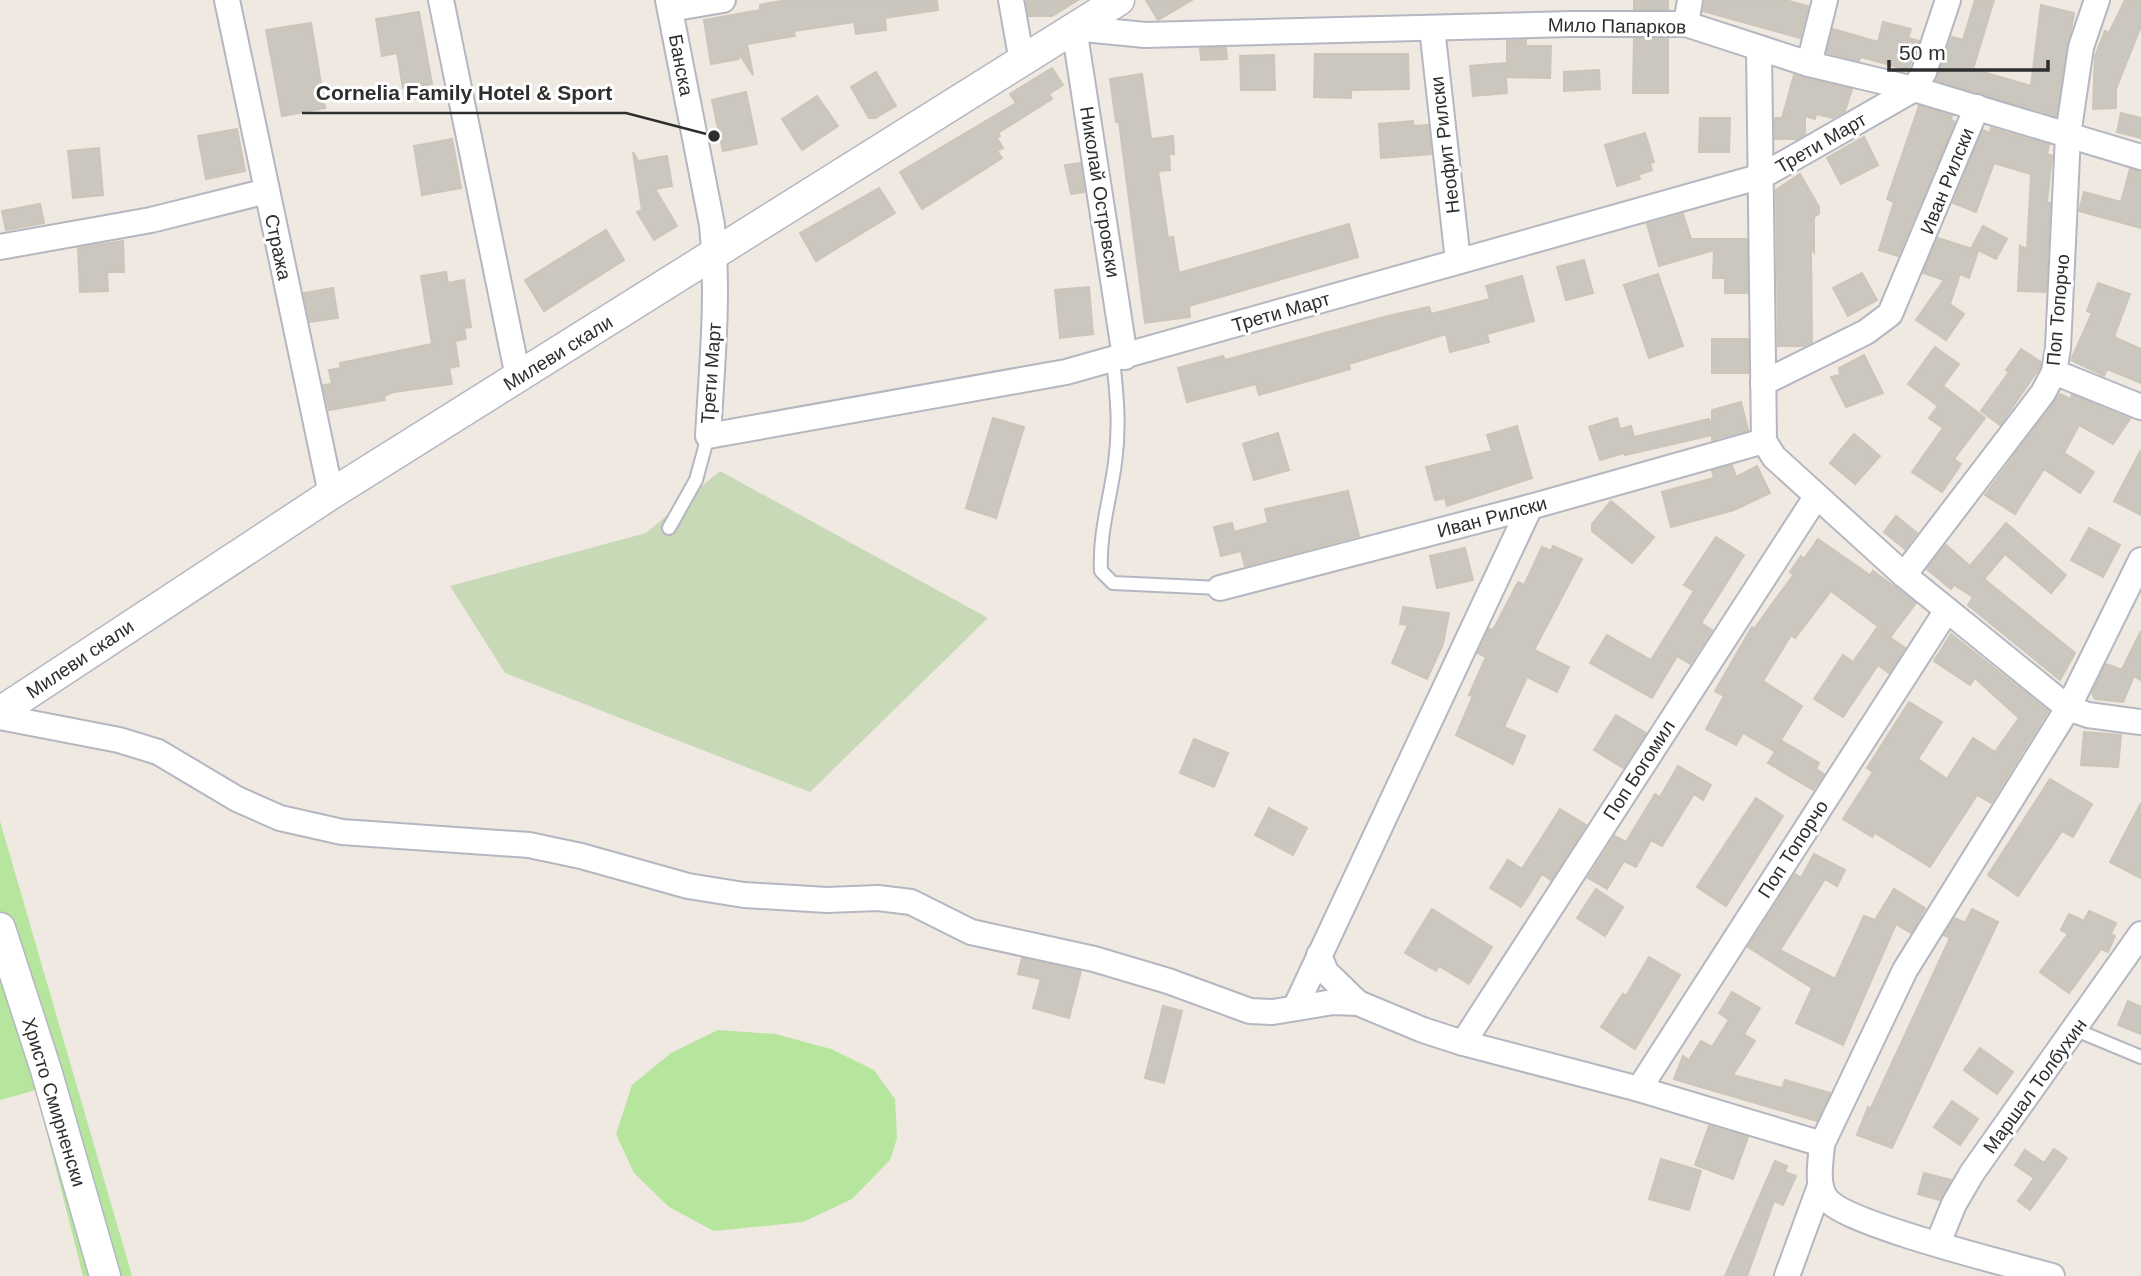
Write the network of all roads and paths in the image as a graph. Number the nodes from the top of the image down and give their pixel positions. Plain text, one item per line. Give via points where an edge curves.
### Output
1 (227, 0) edge
2 (441, 0) edge
3 (723, 0) edge
4 (1011, 0) edge
5 (1119, 0) edge
6 (1690, 0) edge
7 (1825, 0) edge
8 (1948, 0) edge
9 (2097, 0) edge
10 (669, 5) edge
11 (1570, 12) edge
12 (1686, 24) junction
13 (1074, 28) junction
14 (1432, 28) junction
15 (1759, 48) junction
16 (1022, 62) junction
17 (1808, 64) junction
18 (1914, 89) junction
19 (1977, 107) junction
20 (2068, 135) junction
21 (2141, 157) edge
22 (1762, 176) junction
23 (267, 191) junction
24 (0, 247) edge
25 (715, 253) junction
26 (1458, 261) junction
27 (1119, 358) junction
28 (2054, 372) junction
29 (518, 377) junction
30 (1763, 383) junction
31 (2141, 407) edge
32 (708, 436) junction
33 (1764, 442) junction
34 (331, 494) junction
35 (1816, 497) junction
36 (1530, 508) junction
37 (669, 528) dead end
38 (2141, 560) edge
39 (1904, 575) junction
40 (1220, 588) joint
41 (1947, 610) junction
42 (2068, 708) junction
43 (0, 714) edge
44 (2141, 722) edge
45 (0, 928) edge
46 (2141, 934) edge
47 (1319, 955) junction
48 (1358, 1003) junction
49 (1294, 1008) junction
50 (2076, 1030) junction
51 (1463, 1043) junction
52 (2141, 1057) edge
53 (1639, 1089) junction
54 (1822, 1144) junction
55 (1820, 1186) junction
56 (1938, 1242) junction
57 (105, 1276) edge
58 (1787, 1276) edge
59 (2052, 1276) edge

1 - 23 street, Стража
2 - 29 street
3 - 10 street
4 - 16 street
5 - 13 street, Милеви скали
6 - 12 street
7 - 17 street
8 - 18 street
9 - 20 street, Поп Топорчо via 2081,47
10 - 25 street, Банска
11 - 12 street, Мило Папарков
11 - 14 street, Мило Папарков
12 - 15 street, Мило Папарков
13 - 14 street, Мило Папарков via 1145,35
13 - 16 street, Милеви скали
13 - 27 street, Николай Островски
14 - 26 street, Неофит Рилски
15 - 17 street, Мило Папарков
15 - 22 street
16 - 25 street, Милеви скали
17 - 18 street, Мило Папарков
18 - 19 street, Мило Папарков
18 - 22 street, Трети Март
19 - 20 street, Мило Папарков
19 - 30 street, Иван Рилски via 1890,314 1866,332
20 - 21 street, Мило Папарков
20 - 28 street, Поп Топорчо
22 - 26 street, Трети Март
22 - 30 street
23 - 24 street via 151,220
23 - 34 street, Стража
25 - 29 street, Милеви скали
25 - 32 street, Трети Март
26 - 27 street, Трети Март
27 - 32 street, Трети Март via 1040,377
27 - 40 lane via 1115,464 1100,541 1101,570 1113,583
28 - 31 street
28 - 39 street, Поп Топорчо via 2043,393
29 - 34 street, Милеви скали
30 - 33 street
32 - 37 lane via 696,480
33 - 35 street
33 - 36 street, Иван Рилски
34 - 43 street, Милеви скали
35 - 39 street
35 - 51 street, Поп Богомил
36 - 40 street, Иван Рилски
36 - 47 street
38 - 42 street
39 - 41 street
41 - 42 street
41 - 53 street, Поп Топорчо
42 - 44 street
42 - 54 street via 1905,970
43 - 49 street via 158,751 237,799 317,827 438,841 529,845 688,886 744,895 911,902 971,932 1168,981 1250,1011
45 - 57 street, Христо Смирненски
46 - 50 street, Маршал Толбухин
47 - 48 street via 1326,972
47 - 49 street
48 - 49 street
48 - 51 street
50 - 52 lane
50 - 56 street, Маршал Толбухин via 1972,1173
51 - 53 street
53 - 54 street
54 - 55 street
55 - 56 street via 1835,1208
55 - 58 street
56 - 59 street

